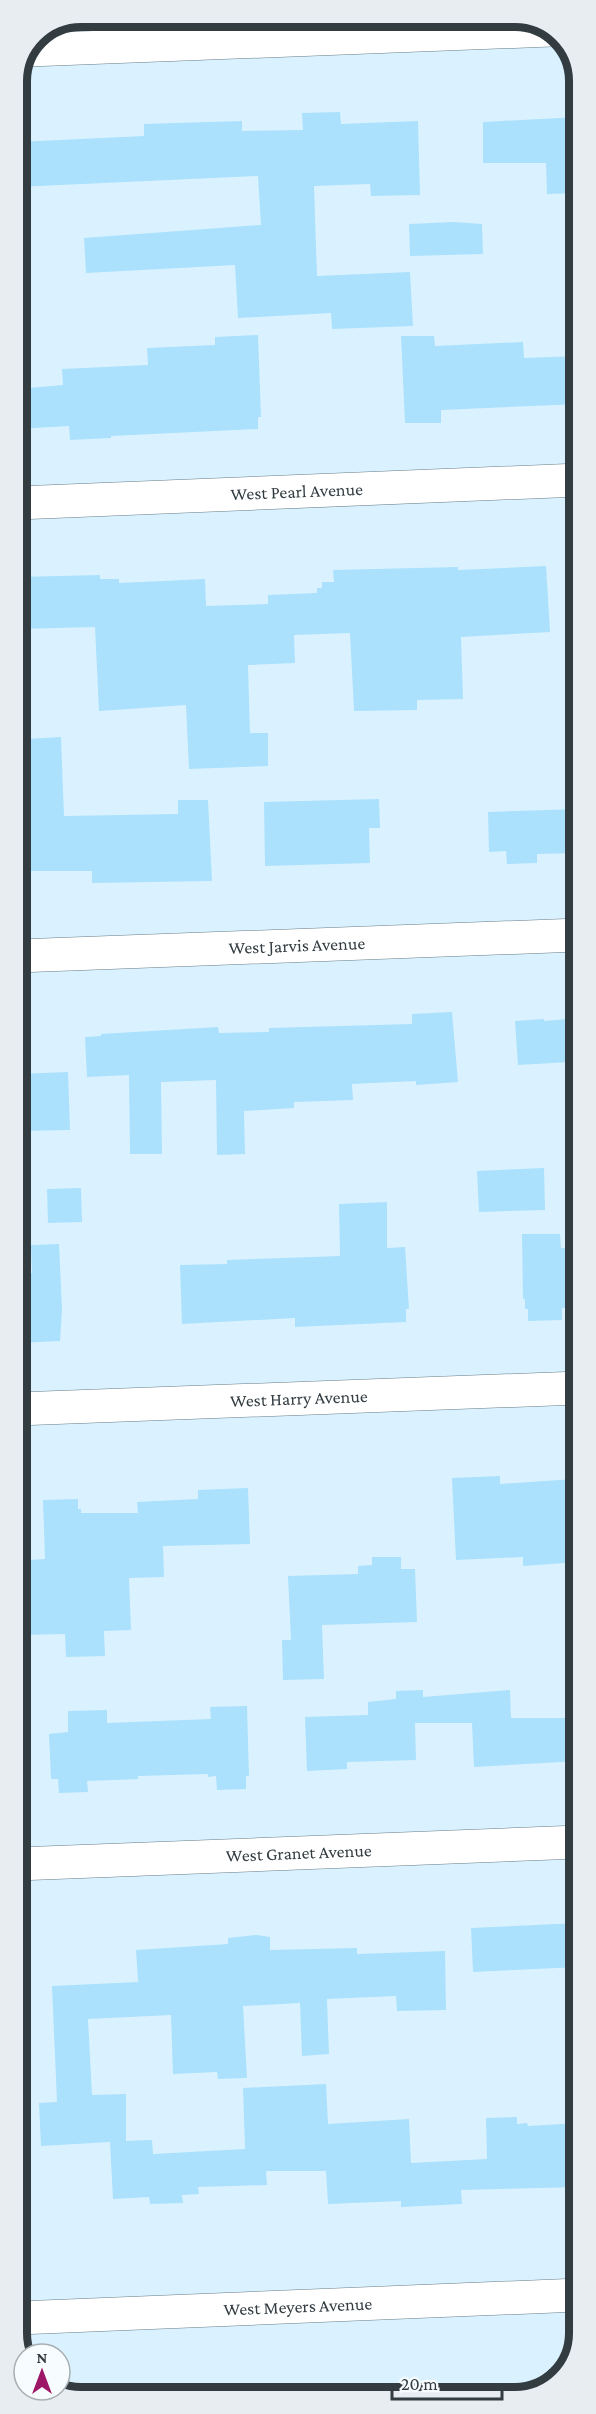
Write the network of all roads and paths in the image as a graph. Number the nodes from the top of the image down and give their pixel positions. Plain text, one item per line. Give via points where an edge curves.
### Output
1 (535, 31) edge
2 (37, 50) edge
3 (569, 480) edge
4 (27, 503) edge
5 (569, 935) edge
6 (27, 956) edge
7 (569, 1388) edge
8 (27, 1409) edge
9 (569, 1842) edge
10 (27, 1864) edge
11 (569, 2295) edge
12 (27, 2318) edge

1 - 2 street
3 - 4 street, West Pearl Avenue
5 - 6 street, West Jarvis Avenue
7 - 8 street, West Harry Avenue
9 - 10 street, West Granet Avenue
11 - 12 street, West Meyers Avenue

